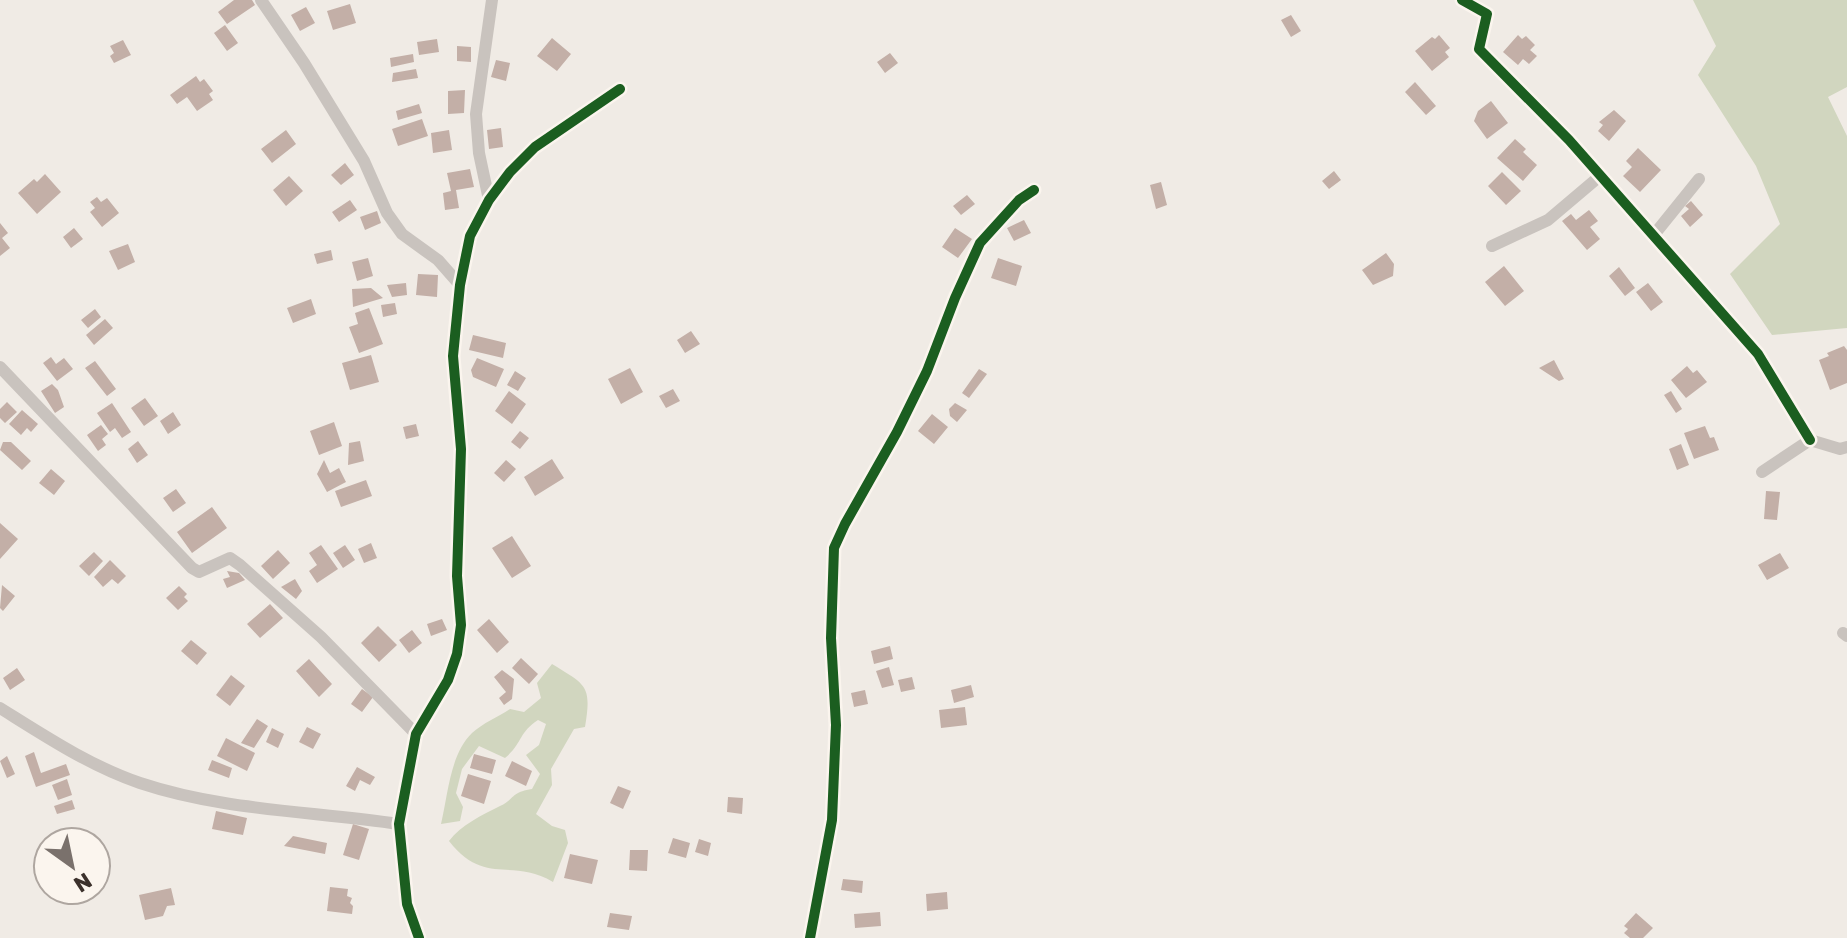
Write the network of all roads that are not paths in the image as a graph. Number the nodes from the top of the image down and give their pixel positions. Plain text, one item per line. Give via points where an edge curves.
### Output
1 (261, 0) edge
2 (492, 0) edge
3 (1462, 0) edge
4 (620, 89) dead end
5 (1600, 176) junction
6 (1699, 179) dead end
7 (1034, 190) dead end
8 (489, 200) junction
9 (1653, 236) junction
10 (1492, 246) dead end
11 (460, 285) junction
12 (0, 367) edge
13 (1810, 440) junction
14 (1847, 447) edge
15 (1762, 472) dead end
16 (0, 708) edge
17 (416, 734) junction
18 (399, 824) junction
19 (419, 938) edge
20 (810, 938) edge

1 - 11 street via 364,161 387,213 402,234 438,260
2 - 8 street via 476,114
3 - 5 street via 1487,14 1479,49
4 - 8 street via 535,147
5 - 9 street
5 - 10 street via 1548,220
6 - 9 street
7 - 20 street via 980,243 927,371 834,548 832,820
8 - 11 street via 470,236
9 - 13 street via 1758,354
11 - 17 street via 453,356 461,449 461,625 448,680
12 - 17 street via 192,568 199,572 230,558 240,565 321,637
13 - 14 street
13 - 15 street
16 - 18 street via 85,759 139,783 206,801
17 - 18 street
18 - 19 street via 407,904

